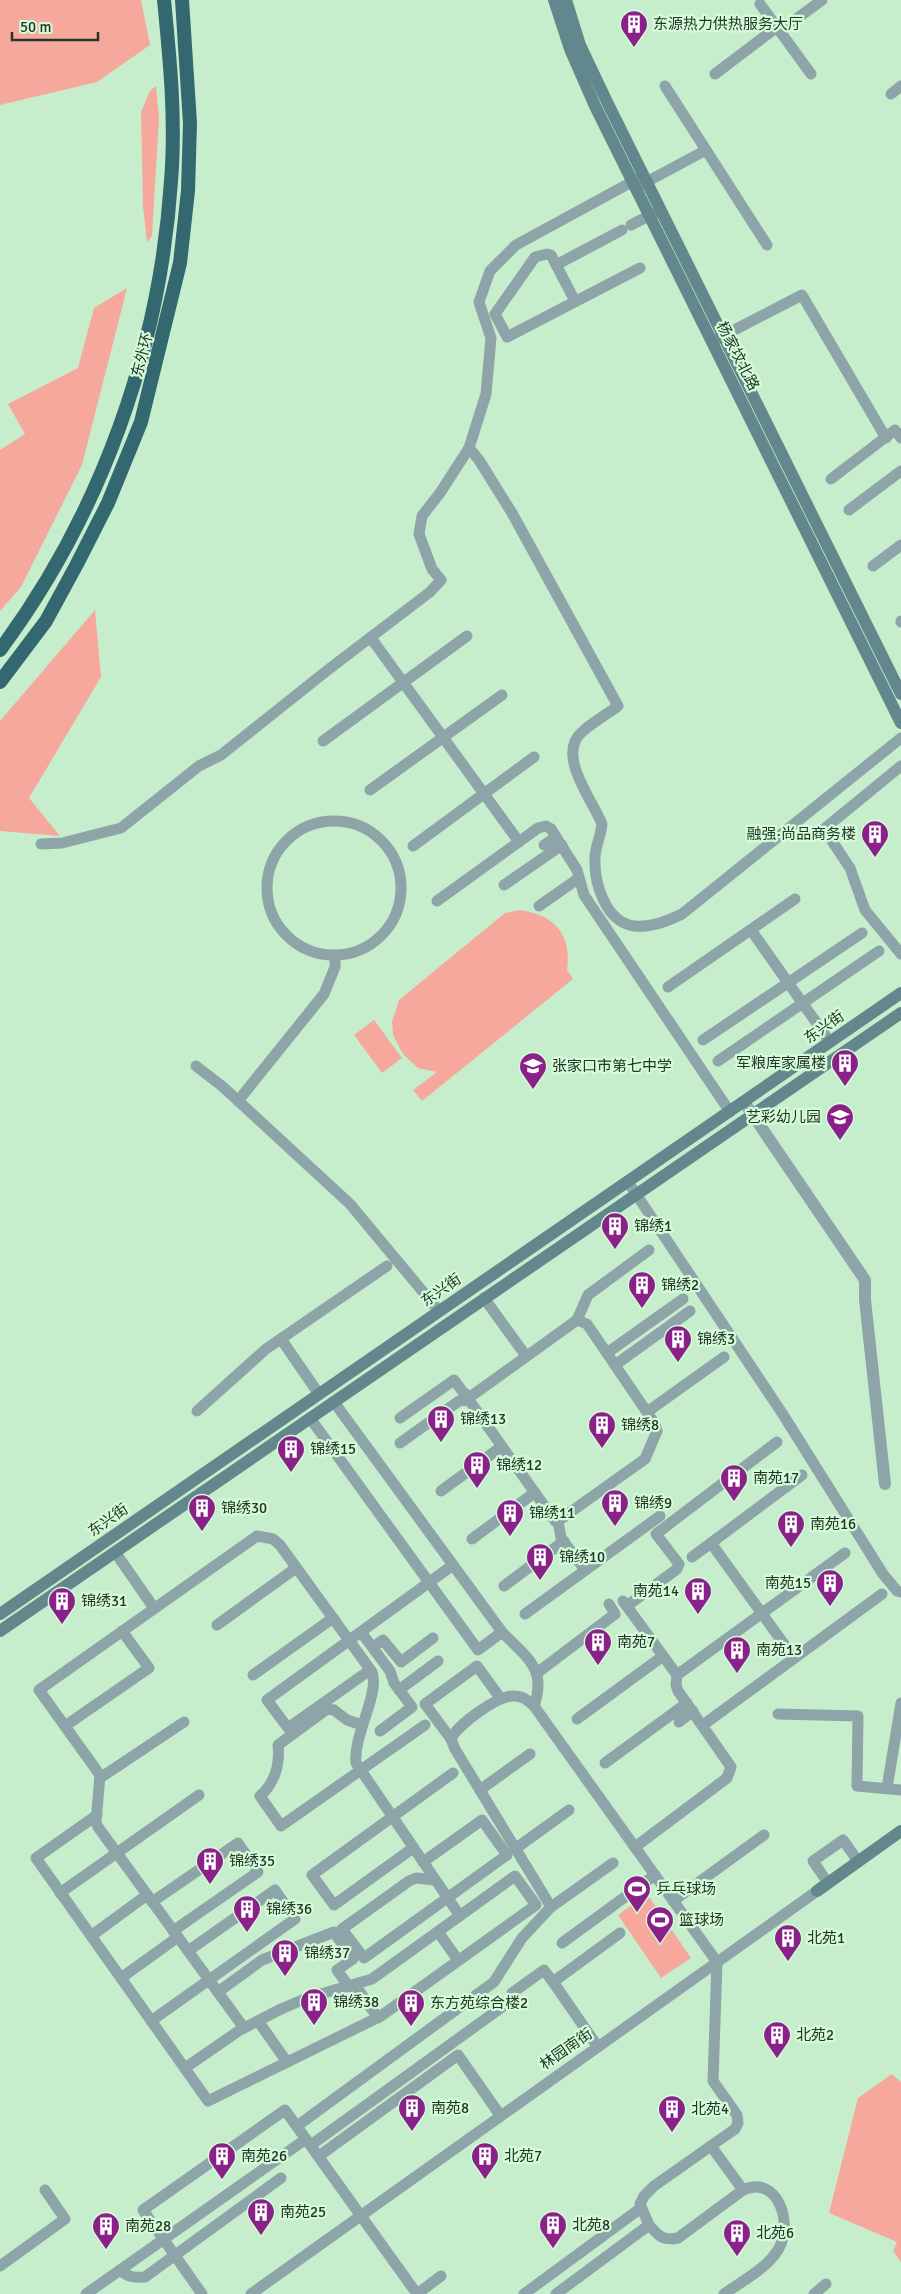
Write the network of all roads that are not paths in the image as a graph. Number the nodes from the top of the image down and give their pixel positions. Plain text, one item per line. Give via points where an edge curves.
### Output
1 (164, 0) edge
2 (182, 0) edge
3 (554, 0) edge
4 (566, 0) edge
5 (819, 1) edge
6 (760, 4) dead end
7 (779, 29) junction
8 (715, 74) dead end
9 (811, 74) dead end
10 (665, 86) dead end
11 (901, 86) edge
12 (891, 94) dead end
13 (706, 150) junction
14 (640, 182) junction
15 (655, 212) junction
16 (767, 245) dead end
17 (556, 265) junction
18 (640, 268) dead end
19 (575, 301) junction
20 (718, 338) junction
21 (886, 438) junction
22 (901, 438) edge
23 (469, 448) junction
24 (901, 472) edge
25 (831, 479) dead end
26 (849, 510) dead end
27 (901, 545) edge
28 (873, 566) dead end
29 (467, 636) dead end
30 (371, 638) junction
31 (0, 650) edge
32 (0, 682) edge
33 (403, 683) junction
34 (502, 694) dead end
35 (901, 694) edge
36 (901, 723) edge
37 (442, 737) junction
38 (901, 738) edge
39 (323, 741) dead end
40 (534, 757) dead end
41 (900, 771) edge
42 (370, 790) dead end
43 (483, 794) junction
44 (559, 841) junction
45 (518, 842) junction
46 (41, 844) dead end
47 (544, 845) dead end
48 (413, 846) dead end
49 (579, 878) junction
50 (504, 885) dead end
51 (795, 899) dead end
52 (437, 901) dead end
53 (539, 906) dead end
54 (751, 930) junction
55 (862, 933) dead end
56 (879, 951) dead end
57 (901, 954) edge
58 (335, 955) junction
59 (789, 983) junction
60 (668, 987) dead end
61 (901, 993) edge
62 (803, 1004) junction
63 (901, 1013) edge
64 (703, 1040) dead end
65 (830, 1042) junction
66 (718, 1061) dead end
67 (196, 1066) dead end
68 (238, 1101) junction
69 (744, 1102) junction
70 (730, 1112) junction
71 (753, 1115) junction
72 (628, 1182) junction
73 (636, 1195) junction
74 (650, 1250) dead end
75 (387, 1266) dead end
76 (476, 1286) junction
77 (484, 1298) junction
78 (683, 1299) dead end
79 (690, 1311) dead end
80 (439, 1312) junction
81 (577, 1320) junction
82 (281, 1339) junction
83 (607, 1353) junction
84 (526, 1356) junction
85 (724, 1357) dead end
86 (615, 1365) junction
87 (323, 1392) junction
88 (469, 1399) junction
89 (334, 1402) junction
90 (302, 1406) junction
91 (197, 1411) dead end
92 (647, 1412) junction
93 (310, 1418) junction
94 (400, 1418) dead end
95 (777, 1442) dead end
96 (400, 1443) dead end
97 (501, 1447) junction
98 (802, 1475) dead end
99 (885, 1484) dead end
100 (441, 1491) dead end
101 (534, 1493) junction
102 (660, 1516) dead end
103 (558, 1521) junction
104 (472, 1539) dead end
105 (107, 1541) junction
106 (564, 1541) junction
107 (711, 1542) junction
108 (115, 1552) junction
109 (845, 1553) dead end
110 (692, 1557) dead end
111 (453, 1565) junction
112 (296, 1568) junction
113 (586, 1570) junction
114 (429, 1582) junction
115 (504, 1586) dead end
116 (901, 1592) edge
117 (882, 1594) dead end
118 (609, 1604) dead end
119 (154, 1608) junction
120 (0, 1614) edge
121 (525, 1614) dead end
122 (762, 1614) junction
123 (333, 1618) junction
124 (217, 1625) dead end
125 (0, 1631) edge
126 (122, 1631) junction
127 (361, 1632) junction
128 (502, 1632) junction
129 (433, 1638) dead end
130 (349, 1641) junction
131 (373, 1647) junction
132 (663, 1656) junction
133 (794, 1658) junction
134 (438, 1661) dead end
135 (370, 1670) junction
136 (537, 1673) junction
137 (253, 1675) dead end
138 (677, 1675) junction
139 (399, 1690) junction
140 (501, 1699) junction
141 (901, 1703) edge
142 (534, 1706) junction
143 (690, 1707) junction
144 (778, 1714) dead end
145 (577, 1719) dead end
146 (184, 1722) dead end
147 (679, 1722) dead end
148 (425, 1725) dead end
149 (703, 1725) junction
150 (65, 1726) junction
151 (362, 1726) junction
152 (380, 1731) dead end
153 (452, 1739) junction
154 (530, 1754) dead end
155 (605, 1763) dead end
156 (360, 1770) junction
157 (453, 1773) dead end
158 (100, 1778) junction
159 (887, 1788) junction
160 (480, 1790) junction
161 (901, 1790) edge
162 (200, 1795) dead end
163 (569, 1810) dead end
164 (97, 1815) junction
165 (392, 1817) junction
166 (901, 1831) edge
167 (764, 1835) dead end
168 (635, 1847) junction
169 (413, 1848) junction
170 (515, 1849) junction
171 (116, 1853) junction
172 (858, 1861) junction
173 (423, 1862) junction
174 (613, 1863) dead end
175 (655, 1875) junction
176 (435, 1880) junction
177 (828, 1883) junction
178 (817, 1891) joint
179 (60, 1893) junction
180 (150, 1898) junction
181 (448, 1898) junction
182 (673, 1901) junction
183 (550, 1907) junction
184 (460, 1916) junction
185 (438, 1932) junction
186 (620, 1933) dead end
187 (176, 1934) junction
188 (91, 1936) junction
189 (562, 1943) dead end
190 (188, 1951) junction
191 (458, 1960) junction
192 (717, 1962) junction
193 (121, 1978) junction
194 (209, 1980) junction
195 (553, 1982) junction
196 (352, 1986) junction
197 (218, 1992) junction
198 (378, 2018) junction
199 (151, 2020) junction
200 (258, 2021) junction
201 (244, 2028) junction
202 (598, 2046) junction
203 (287, 2062) junction
204 (185, 2068) junction
205 (500, 2116) junction
206 (297, 2126) junction
207 (308, 2142) junction
208 (711, 2146) junction
209 (319, 2156) junction
210 (281, 2178) dead end
211 (46, 2190) dead end
212 (743, 2190) junction
213 (641, 2208) junction
214 (361, 2214) junction
215 (649, 2224) junction
216 (164, 2240) junction
217 (175, 2255) junction
218 (0, 2266) edge
219 (120, 2270) junction
220 (145, 2276) junction
221 (441, 2276) dead end
222 (826, 2284) dead end
223 (131, 2285) dead end
224 (86, 2294) edge
225 (202, 2294) edge
226 (251, 2294) edge
227 (417, 2294) edge
228 (524, 2294) edge
229 (556, 2294) edge
230 (724, 2294) edge
231 (814, 2294) edge

1 - 31 highway, 东外环 via 171,72 172,179 151,328 124,416 95,488 57,563
2 - 32 highway, 东外环 via 190,122 188,191 180,263 142,422 108,503 46,621
3 - 14 main road, 杨家坟北路 via 570,49
4 - 14 main road, 杨家坟北路 via 580,45
5 - 7 street
6 - 7 street
7 - 8 street
7 - 9 street
10 - 13 street
11 - 12 street
13 - 14 street
13 - 16 street
14 - 15 main road, 杨家坟北路
14 - 23 street via 516,244 490,271 479,302 491,338 486,394
15 - 17 street
15 - 20 main road, 杨家坟北路
17 - 19 street
17 - 19 street via 551,255 535,257 495,314 507,337
18 - 19 street
20 - 21 street via 802,295
20 - 35 main road, 杨家坟北路
20 - 36 main road, 杨家坟北路
21 - 22 street via 895,430
21 - 25 street
23 - 30 street via 422,516 419,534 432,569 441,580
23 - 38 street via 512,513 618,706 581,733 573,744 572,758 602,824 595,856 597,884 602,898 621,920 633,926 647,925 682,914
24 - 26 street
27 - 28 street
29 - 33 street
30 - 33 street
30 - 46 street via 121,828 62,843
33 - 37 street
33 - 39 street
34 - 37 street
37 - 42 street
37 - 43 street
40 - 43 street
41 - 57 street via 824,829 850,868 865,910
43 - 45 street
43 - 48 street
44 - 45 street via 546,826
44 - 47 street
44 - 49 street
44 - 50 street
45 - 52 street
49 - 53 street
49 - 70 street via 584,895
51 - 54 street
54 - 59 street
54 - 60 street
55 - 59 street
56 - 62 street
58 - 58 street via 350,954 371,945 388,930 398,910 402,887 398,864 386,845 369,830 348,822 325,821 304,828 286,840 271,865 267,901 275,922 288,939 307,950
58 - 68 street via 335,967 324,994
59 - 62 street
59 - 64 street
61 - 65 main road, 东兴街
62 - 65 street
62 - 66 street
63 - 71 main road, 东兴街
65 - 69 main road, 东兴街
67 - 68 street
68 - 80 street via 350,1204
69 - 70 main road, 东兴街
69 - 71 street
70 - 72 main road, 东兴街
71 - 73 main road, 东兴街
71 - 99 street via 864,1280
72 - 73 street
72 - 76 main road, 东兴街
73 - 77 main road, 东兴街
73 - 116 street via 782,1413 883,1574 897,1592
74 - 81 street via 588,1295
75 - 82 street
76 - 77 main road
76 - 80 main road, 东兴街
77 - 84 street
77 - 89 main road, 东兴街
78 - 83 street
79 - 86 street
80 - 87 main road, 东兴街
81 - 83 street via 587,1324
81 - 84 street
82 - 87 street
82 - 91 street
83 - 86 street
84 - 88 street
85 - 92 street
86 - 92 street
87 - 89 main road
87 - 90 main road, 东兴街
88 - 94 street via 454,1380
88 - 96 street via 459,1401
88 - 97 street
89 - 93 main road, 东兴街
89 - 111 street
90 - 93 main road
90 - 105 main road, 东兴街
92 - 103 street via 657,1431 646,1460
93 - 108 main road, 东兴街
93 - 114 street
95 - 132 street via 656,1534 679,1564 677,1569 625,1603
97 - 100 street
97 - 101 street
98 - 107 street
101 - 103 street
101 - 104 street
102 - 113 street
103 - 106 street
105 - 108 main road
105 - 120 main road, 东兴街
106 - 113 street
106 - 115 street
107 - 110 street
107 - 122 street
108 - 119 street
108 - 125 main road, 东兴街
109 - 122 street
111 - 114 street
111 - 128 street
112 - 119 street via 273,1539 257,1536
112 - 123 street
112 - 124 street
113 - 121 street
114 - 127 street
114 - 128 street via 478,1650
117 - 133 street
118 - 136 street via 615,1614
119 - 126 street
122 - 133 street
122 - 138 street
123 - 130 street
123 - 137 street
126 - 150 street via 39,1690
126 - 150 street via 148,1668
127 - 130 street
127 - 131 street
128 - 136 street
129 - 131 street via 400,1662 383,1640
130 - 135 street
130 - 135 street via 267,1700 288,1728
131 - 139 street
132 - 138 street
132 - 145 street
133 - 149 street
134 - 139 street
135 - 151 street via 374,1685
136 - 142 street via 540,1680
138 - 143 street via 676,1685
139 - 152 street via 412,1707
140 - 142 street via 512,1695 525,1697
140 - 153 street via 455,1731
140 - 153 street via 477,1666 425,1704
141 - 159 street
142 - 168 street
143 - 147 street
143 - 149 street
143 - 155 street
144 - 159 street via 858,1716 857,1786
146 - 158 street
148 - 156 street
149 - 168 street via 730,1762 730,1773
150 - 158 street
151 - 156 street via 355,1754
151 - 156 street via 327,1709 278,1745 276,1773 260,1796 281,1826
153 - 160 street
154 - 160 street
156 - 165 street
157 - 165 street
158 - 164 street
159 - 161 street
160 - 170 street
162 - 171 street
163 - 170 street
164 - 171 street via 98,1827
164 - 179 street via 36,1858
165 - 169 street
165 - 169 street via 312,1875 334,1905
166 - 172 main road, 林园南街
167 - 182 street
168 - 175 street
169 - 173 street
170 - 183 street
171 - 179 street
171 - 180 street
172 - 177 main road, 林园南街
172 - 177 street via 843,1840 813,1861
173 - 176 street
173 - 181 street via 482,1820 507,1855
174 - 183 street
175 - 182 street
175 - 189 street
176 - 181 street
176 - 181 street via 416,1878 409,1881 342,1928 364,1958
177 - 178 main road, 林园南街
178 - 192 street, 林园南街
179 - 188 street
180 - 187 street
180 - 187 street via 238,1843 258,1872
180 - 188 street
181 - 184 street
182 - 192 street
183 - 206 street via 522,1938 494,1982
184 - 185 street
184 - 191 street via 515,1876 536,1905
185 - 191 street
185 - 196 street via 372,1979
186 - 195 street
187 - 190 street
187 - 193 street
188 - 193 street
190 - 194 street
190 - 194 street via 275,1890 295,1919
191 - 198 street
192 - 202 street, 林园南街
192 - 208 street via 714,2081 737,2115 738,2123 735,2129
193 - 199 street
194 - 197 street
194 - 199 street
195 - 202 street
195 - 207 street via 544,1970 510,1998
196 - 197 street via 336,1970 353,1959 334,1932 262,1960
196 - 198 street
196 - 200 street via 295,2003
197 - 201 street
198 - 203 street
199 - 204 street
200 - 201 street
200 - 203 street
201 - 204 street
202 - 205 street, 林园南街
203 - 204 street via 208,2101
205 - 209 street via 458,2055
205 - 214 street, 林园南街
206 - 207 street
206 - 216 street via 285,2110 143,2210
207 - 209 street
207 - 216 street
208 - 212 street
208 - 213 street via 654,2186 644,2196
209 - 214 street
210 - 217 street
211 - 218 street via 65,2219
212 - 215 street via 678,2238 660,2238
212 - 230 street via 752,2186 763,2187 771,2193 783,2210 784,2237 770,2260
213 - 215 street
213 - 228 street
214 - 226 street, 林园南街
214 - 227 street
215 - 229 street
216 - 217 street
216 - 219 street
217 - 220 street
217 - 225 street
219 - 220 street via 126,2276
219 - 224 street
220 - 223 street
221 - 227 street
222 - 231 street

